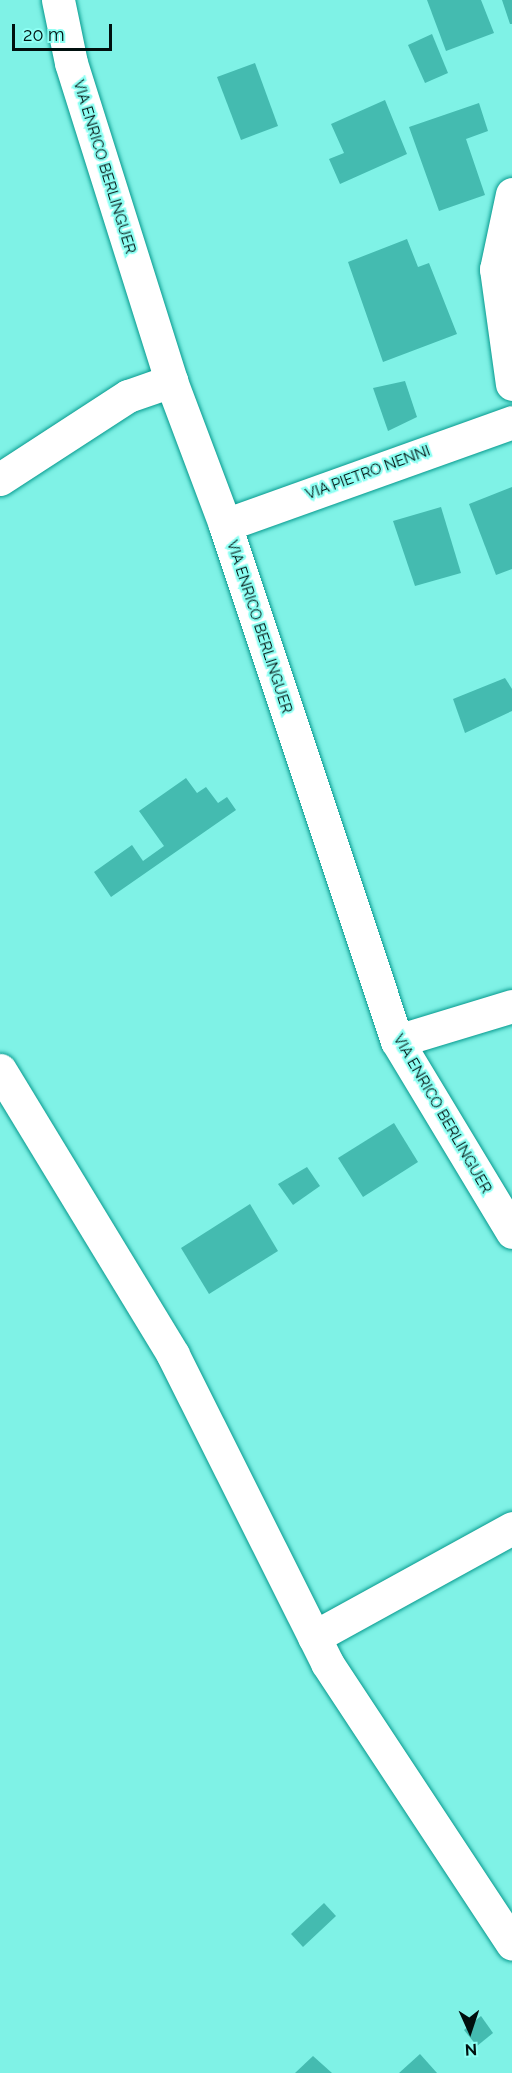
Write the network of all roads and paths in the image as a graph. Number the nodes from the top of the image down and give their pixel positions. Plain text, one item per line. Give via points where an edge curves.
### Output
1 (58, 0) edge
2 (512, 194) edge
3 (171, 381) junction
4 (512, 384) edge
5 (512, 422) edge
6 (0, 479) edge
7 (225, 525) junction
8 (512, 1006) edge
9 (397, 1041) junction
10 (0, 1070) edge
11 (512, 1232) edge
12 (512, 1528) edge
13 (314, 1637) junction
14 (512, 1944) edge

1 - 3 street, VIA ENRICO BERLINGUER via 72,63
2 - 4 street via 496,268
3 - 6 street via 128,396
3 - 7 street, VIA ENRICO BERLINGUER
5 - 7 street, VIA PIETRO NENNI
7 - 9 street, VIA ENRICO BERLINGUER
8 - 9 street
9 - 11 street, VIA ENRICO BERLINGUER
10 - 13 street via 173,1355
12 - 13 street
13 - 14 street

